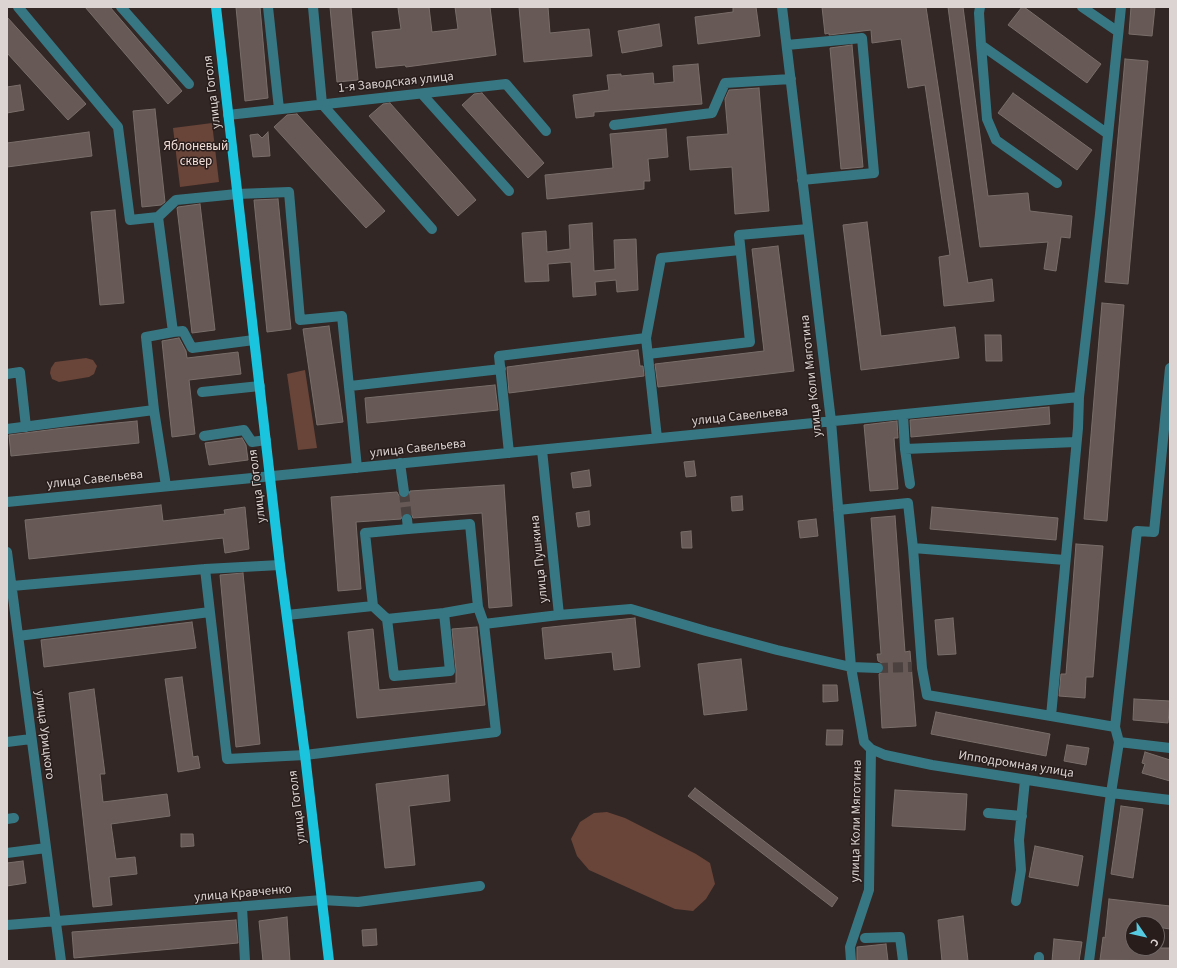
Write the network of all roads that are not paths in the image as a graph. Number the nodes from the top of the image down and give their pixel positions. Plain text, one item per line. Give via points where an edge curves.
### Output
1 (18, 7) edge
2 (121, 7) edge
3 (216, 7) edge
4 (268, 7) edge
5 (313, 7) edge
6 (782, 7) edge
7 (980, 7) edge
8 (1082, 7) edge
9 (1121, 7) edge
10 (1117, 32) junction
11 (787, 45) junction
12 (981, 45) junction
13 (791, 79) junction
14 (189, 84) dead end
15 (422, 94) junction
16 (322, 104) junction
17 (279, 108) junction
18 (228, 115) junction
19 (614, 125) dead end
20 (546, 131) dead end
21 (1108, 134) junction
22 (802, 180) junction
23 (1057, 183) dead end
24 (509, 191) dead end
25 (237, 194) junction
26 (158, 217) junction
27 (432, 229) dead end
28 (808, 229) junction
29 (740, 250) junction
30 (173, 332) junction
31 (646, 338) junction
32 (254, 340) junction
33 (648, 354) junction
34 (1170, 368) edge
35 (501, 370) junction
36 (7, 374) edge
37 (260, 386) junction
38 (350, 386) junction
39 (202, 392) dead end
40 (1079, 397) junction
41 (154, 410) junction
42 (903, 415) junction
43 (831, 421) junction
44 (26, 427) junction
45 (7, 429) edge
46 (204, 436) dead end
47 (657, 438) junction
48 (266, 440) junction
49 (1076, 442) junction
50 (905, 449) junction
51 (542, 450) junction
52 (509, 453) junction
53 (400, 463) junction
54 (357, 468) junction
55 (270, 476) junction
56 (910, 484) dead end
57 (166, 486) junction
58 (404, 492) tunnel mouth
59 (7, 502) edge
60 (838, 510) junction
61 (407, 519) tunnel mouth
62 (408, 529) junction
63 (913, 548) junction
64 (7, 552) edge
65 (1065, 560) junction
66 (280, 565) junction
67 (205, 569) junction
68 (10, 581) edge
69 (373, 606) junction
70 (478, 607) junction
71 (210, 612) junction
72 (444, 613) junction
73 (287, 615) junction
74 (559, 615) junction
75 (387, 619) junction
76 (484, 624) junction
77 (18, 636) junction
78 (851, 667) junction
79 (912, 667) tunnel mouth
80 (878, 668) tunnel mouth
81 (922, 668) junction
82 (1051, 716) junction
83 (1115, 727) junction
84 (31, 739) junction
85 (7, 742) edge
86 (864, 742) joint
87 (1119, 742) junction
88 (1170, 748) edge
89 (871, 749) junction
90 (305, 755) junction
91 (1025, 780) junction
92 (1111, 793) junction
93 (1170, 800) edge
94 (988, 813) dead end
95 (1022, 816) junction
96 (46, 848) junction
97 (7, 853) edge
98 (480, 886) dead end
99 (322, 900) junction
100 (1016, 901) dead end
101 (242, 907) junction
102 (55, 921) junction
103 (7, 925) edge
104 (865, 938) dead end
105 (61, 961) edge
106 (245, 961) edge
107 (329, 961) edge
108 (851, 961) edge
109 (903, 961) edge
110 (1089, 961) edge

1 - 26 street via 118,127 130,220
2 - 14 street
3 - 18 main road, улица Гоголя
4 - 17 street
5 - 16 street
6 - 11 street, улица Коли Мяготина
7 - 12 street
8 - 10 street
9 - 10 street
10 - 21 street
11 - 13 street, улица Коли Мяготина
11 - 22 street via 862,38 874,173
12 - 21 street
12 - 23 street via 987,119 996,140
13 - 19 street via 725,83 712,114
13 - 22 street, улица Коли Мяготина
15 - 16 street, 1-я Заводская улица
15 - 20 street, 1-я Заводская улица via 506,84
15 - 24 street
16 - 17 street, 1-я Заводская улица
16 - 27 street
17 - 18 street, 1-я Заводская улица
18 - 25 main road, улица Гоголя
21 - 40 street
22 - 28 street, улица Коли Мяготина
25 - 26 street via 176,200
25 - 32 main road, улица Гоголя
25 - 38 street via 289,192 300,320 342,316
26 - 30 street
28 - 29 street via 739,236
28 - 43 street, улица Коли Мяготина
29 - 31 street via 661,258
29 - 33 street via 750,342
30 - 32 street via 183,331 192,348
30 - 41 street via 146,337
31 - 33 street
31 - 35 street via 500,356
32 - 37 main road, улица Гоголя
33 - 47 street
34 - 83 street via 1154,532 1137,531
35 - 38 street
35 - 52 street
36 - 44 street via 20,372
37 - 39 street
37 - 48 main road, улица Гоголя
38 - 54 street
40 - 42 street, улица Савельева
40 - 49 street
41 - 44 street
41 - 57 street
42 - 43 street, улица Савельева
42 - 50 street
43 - 47 street, улица Савельева
43 - 60 street, улица Коли Мяготина
44 - 45 street
46 - 48 street via 244,430 252,442
47 - 51 street, улица Савельева
48 - 55 main road, улица Гоголя
49 - 50 street
49 - 65 street
50 - 56 street
51 - 52 street, улица Савельева
51 - 74 street, улица Пушкина
52 - 53 street, улица Савельева
53 - 54 street, улица Савельева
53 - 58 street
54 - 55 street, улица Савельева
55 - 57 street, улица Савельева
55 - 66 main road, улица Гоголя
57 - 59 street, улица Савельева
60 - 63 street via 908,503
60 - 78 street, улица Коли Мяготина
61 - 62 street
62 - 69 street via 365,533
62 - 70 street via 470,524
63 - 65 street
63 - 81 street
64 - 68 street, улица Урицкого
65 - 82 street
66 - 67 street
66 - 73 main road, улица Гоголя
67 - 68 street
67 - 71 street
68 - 77 street, улица Урицкого
69 - 73 street
69 - 75 street
70 - 72 street
70 - 76 street
71 - 77 street
71 - 90 street via 227,759
72 - 75 street
72 - 75 street via 450,671 394,676
73 - 90 main road, улица Гоголя
74 - 76 street, улица Пушкина
74 - 78 street via 631,609 777,650
76 - 90 street via 496,732
77 - 84 street, улица Урицкого
78 - 80 street
78 - 86 street, улица Коли Мяготина
79 - 81 street
81 - 82 street via 927,695
82 - 83 street
83 - 87 street
84 - 85 street
84 - 96 street, улица Урицкого
86 - 89 street, Ипподромная улица
87 - 88 street
87 - 92 street
89 - 91 street, Ипподромная улица via 885,755 932,765
89 - 108 street, улица Коли Мяготина via 869,890 850,947
90 - 99 main road, улица Гоголя
91 - 92 street, Ипподромная улица
91 - 95 street
92 - 93 street, Ипподромная улица
92 - 110 street
94 - 95 street
95 - 100 street via 1019,840 1021,870
96 - 97 street
96 - 102 street, улица Урицкого
98 - 99 street, улица Кравченко via 358,902
99 - 101 street, улица Кравченко
99 - 107 main road, улица Гоголя
101 - 102 street, улица Кравченко
101 - 106 street
102 - 103 street, улица Кравченко
102 - 105 street, улица Урицкого
104 - 109 street via 900,937

